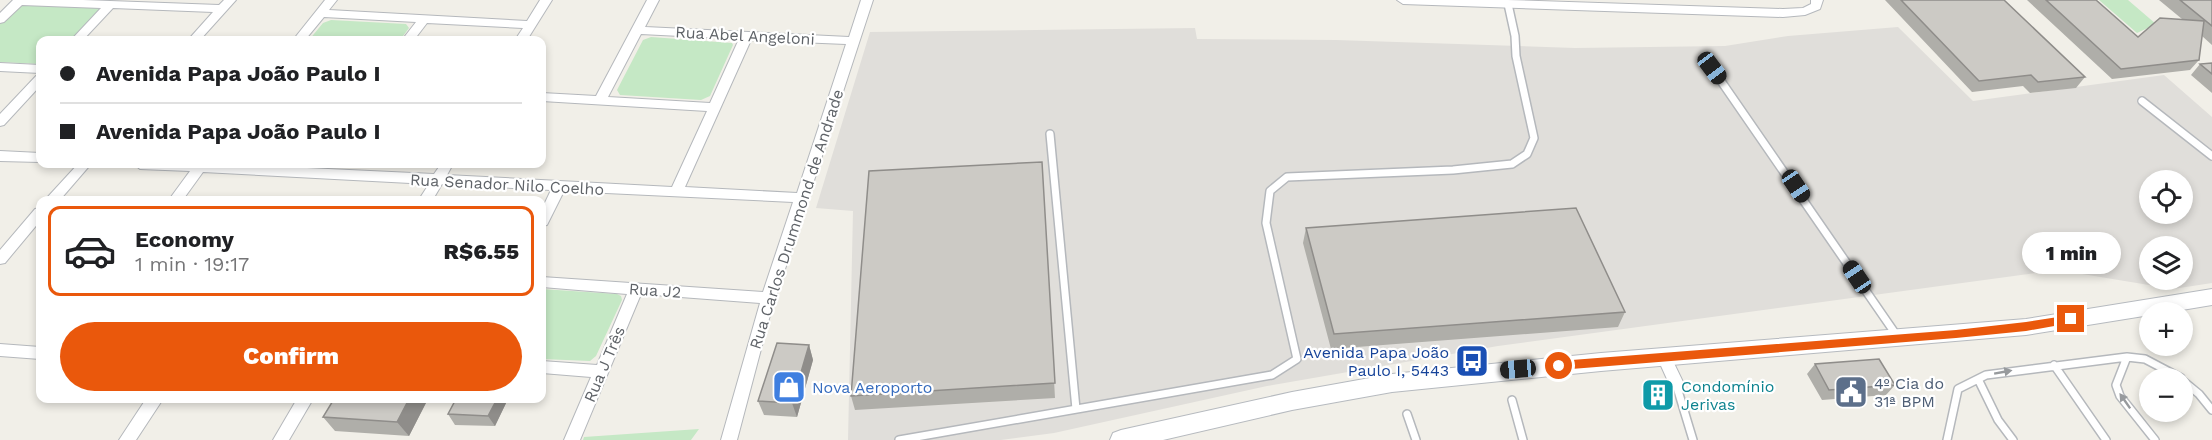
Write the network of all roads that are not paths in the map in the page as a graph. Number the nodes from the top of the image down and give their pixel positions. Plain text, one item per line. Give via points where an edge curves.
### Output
1 (19, 0) edge
2 (230, 0) edge
3 (332, 0) edge
4 (546, 0) edge
5 (653, 0) edge
6 (867, 0) edge
7 (1403, 0) edge
8 (1817, 0) edge
9 (1507, 2) edge
10 (110, 5) junction
11 (1714, 5) edge
12 (221, 9) junction
13 (321, 13) junction
14 (0, 19) edge
15 (424, 19) junction
16 (531, 25) junction
17 (637, 30) junction
18 (747, 35) junction
19 (81, 36) edge
20 (197, 36) edge
21 (302, 36) edge
22 (411, 36) edge
23 (524, 36) edge
24 (854, 40) junction
25 (0, 67) edge
26 (1712, 68) dead end
27 (36, 69) edge
28 (36, 83) edge
29 (546, 97) edge
30 (600, 101) junction
31 (2142, 101) dead end
32 (715, 107) junction
33 (0, 122) edge
34 (1050, 134) dead end
35 (0, 156) edge
36 (2212, 156) edge
37 (36, 158) edge
38 (81, 168) edge
39 (199, 168) edge
40 (315, 168) edge
41 (444, 168) edge
42 (437, 180) junction
43 (560, 187) junction
44 (676, 192) junction
45 (56, 196) edge
46 (179, 196) edge
47 (428, 196) edge
48 (801, 198) junction
49 (546, 213) edge
50 (36, 217) edge
51 (2, 254) edge
52 (546, 282) edge
53 (636, 289) junction
54 (2212, 297) edge
55 (769, 298) junction
56 (1898, 338) junction
57 (0, 350) edge
58 (36, 353) edge
59 (1664, 357) junction
60 (2127, 357) junction
61 (2054, 364) junction
62 (546, 367) edge
63 (2162, 368) edge
64 (601, 371) junction
65 (1978, 379) junction
66 (1676, 384) joint
67 (2193, 389) edge
68 (1512, 400) dead end
69 (152, 403) edge
70 (303, 403) edge
71 (1076, 409) junction
72 (2212, 410) edge
73 (1407, 414) dead end
74 (127, 440) edge
75 (281, 440) edge
76 (572, 440) edge
77 (729, 440) edge
78 (899, 440) edge
79 (1121, 440) edge
80 (1416, 440) edge
81 (1522, 440) edge
82 (1693, 440) edge
83 (1947, 440) edge
84 (2013, 440) edge
85 (2106, 440) edge
86 (2155, 440) edge

1 - 10 street
1 - 14 street
2 - 12 street
3 - 13 street
4 - 16 street
5 - 17 street
6 - 24 street, Rua Carlos Drummond de Andrade
7 - 9 street
8 - 11 street via 1816,6 1805,11 1783,13
9 - 11 street
9 - 71 lane via 1534,138 1527,154 1512,164 1453,170 1287,177 1270,191 1266,223 1297,359 1272,375
10 - 12 street
10 - 19 street
12 - 20 street
13 - 15 street
13 - 21 street
15 - 16 street
15 - 22 street
16 - 23 street
17 - 18 street, Rua Abel Angeloni
17 - 30 street
18 - 24 street, Rua Abel Angeloni
18 - 32 street
24 - 48 street, Rua Carlos Drummond de Andrade
25 - 27 street
26 - 56 lane
28 - 33 street
29 - 30 street
30 - 32 street
31 - 36 lane
32 - 44 street
34 - 71 lane
35 - 37 street
38 - 45 street
39 - 46 street
40 - 42 street, Rua Senador Nilo Coelho
41 - 42 street
42 - 43 street, Rua Senador Nilo Coelho
42 - 47 street
43 - 44 street, Rua Senador Nilo Coelho
43 - 49 street
44 - 48 street, Rua Senador Nilo Coelho
48 - 55 street, Rua Carlos Drummond de Andrade
50 - 51 street
52 - 53 street, Rua J2
53 - 55 street, Rua J2
53 - 64 street, Rua J Três
54 - 56 main road via 2026,327
55 - 77 street, Rua Carlos Drummond de Andrade
56 - 59 main road
57 - 58 street
59 - 66 street
59 - 79 main road via 1392,383
60 - 61 lane
60 - 63 lane via 2145,359
86 -> 60 lane via 2120,396 2116,385
65 -> 61 lane
61 - 85 lane
62 - 64 street
64 - 76 street, Rua J Três
65 - 83 lane via 1958,389
65 - 84 lane via 1998,420
66 - 82 lane
67 - 72 lane
68 - 81 lane
69 - 74 street
70 - 75 street
71 - 78 lane
73 - 80 lane

